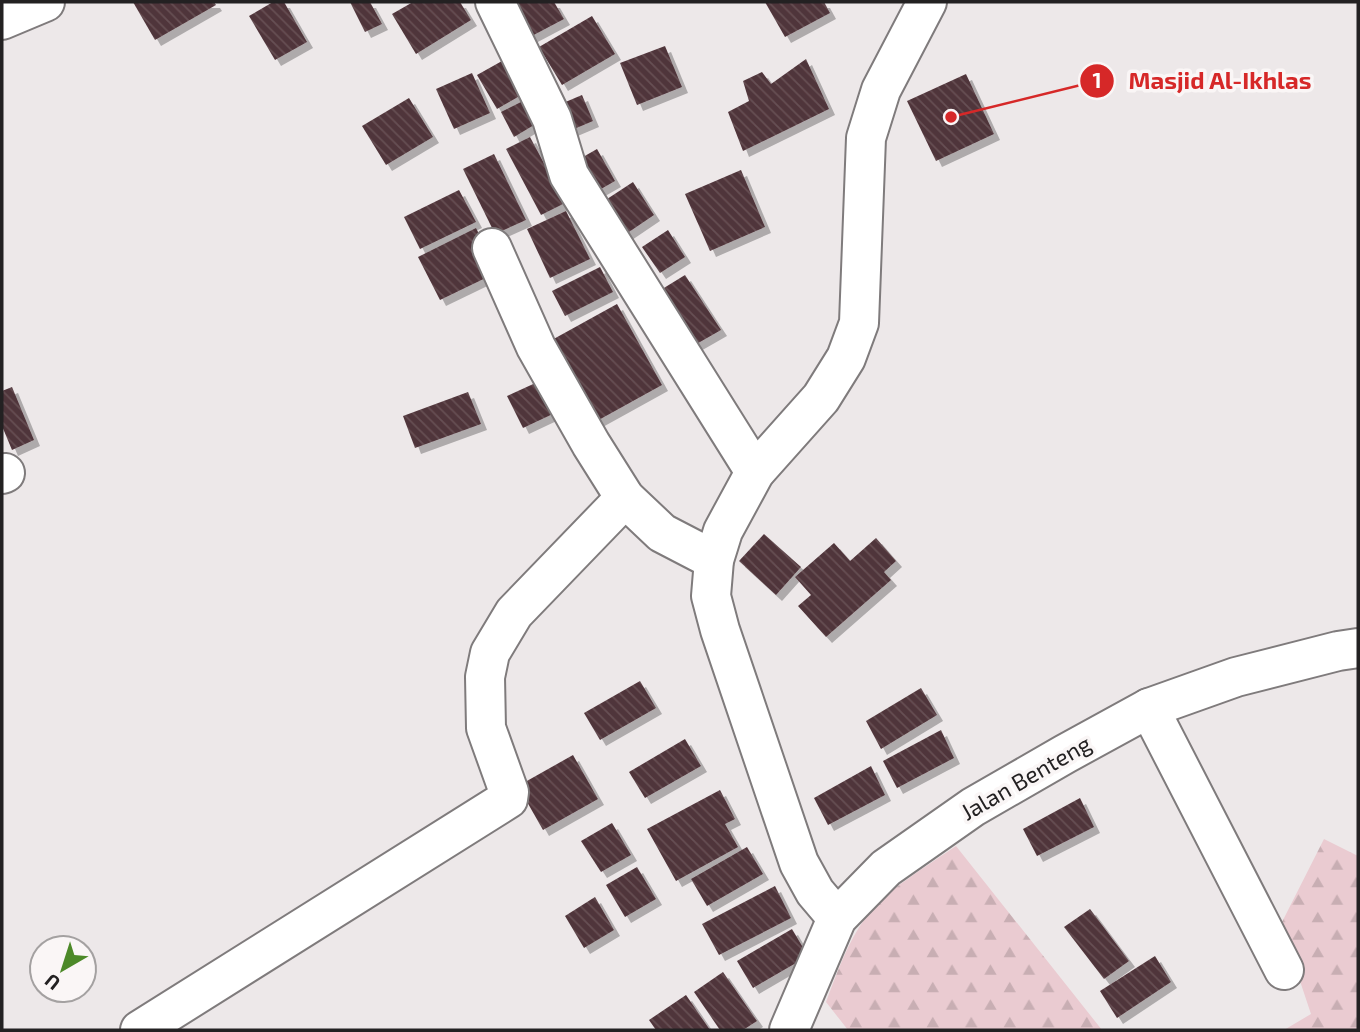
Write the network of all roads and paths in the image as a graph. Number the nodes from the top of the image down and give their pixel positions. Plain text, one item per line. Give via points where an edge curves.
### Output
1 (45, 2) edge
2 (495, 2) edge
3 (927, 2) edge
4 (2, 20) edge
5 (492, 248) dead end
6 (755, 472) junction
7 (625, 498) junction
8 (714, 560) junction
9 (1358, 648) edge
10 (1149, 708) junction
11 (837, 918) junction
12 (1284, 970) dead end
13 (140, 1030) edge
14 (789, 1030) edge

1 - 4 street
2 - 6 street via 552,120 569,175
3 - 6 street via 881,90 866,138 859,323 846,358 821,398
5 - 7 street via 536,347
6 - 8 street via 723,531
7 - 8 street via 662,533
7 - 13 street via 514,613 490,653 485,728 508,799
8 - 11 street via 711,596 720,630 799,863
9 - 10 street, Jalan Benteng via 1236,677
10 - 11 street, Jalan Benteng via 973,807 886,868
10 - 12 street
11 - 14 street, Jalan Benteng

